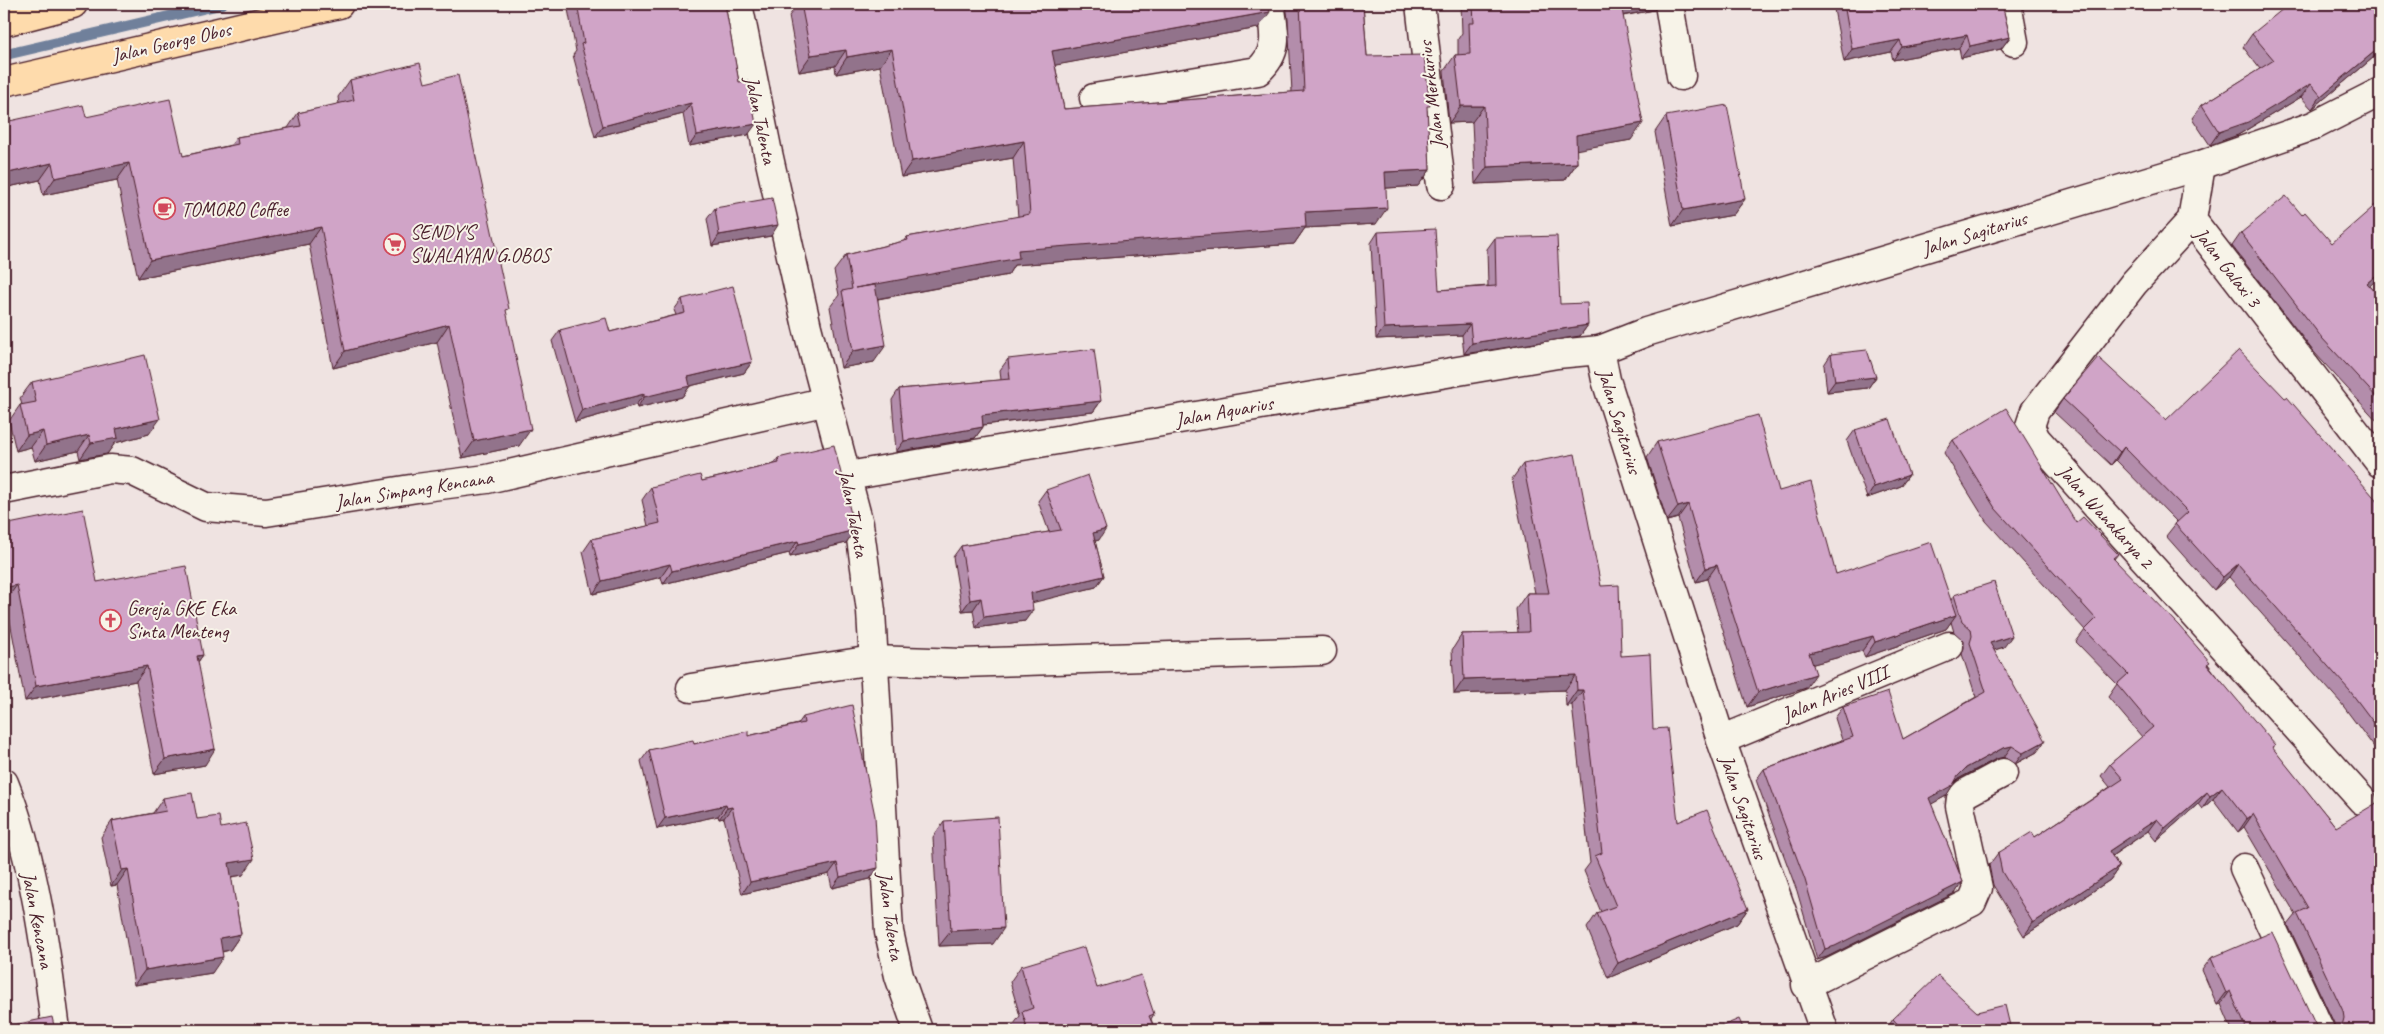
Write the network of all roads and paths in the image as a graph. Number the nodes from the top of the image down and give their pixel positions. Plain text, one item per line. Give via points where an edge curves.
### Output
1 (73, 4) edge
2 (338, 4) edge
3 (738, 4) edge
4 (1270, 4) edge
5 (1420, 4) edge
6 (1669, 4) edge
7 (2007, 4) edge
8 (4, 22) edge
9 (2014, 42) dead end
10 (1681, 76) dead end
11 (4, 82) edge
12 (2380, 92) edge
13 (1094, 98) dead end
14 (2201, 165) junction
15 (1441, 185) dead end
16 (2192, 220) junction
17 (1600, 350) junction
18 (827, 401) junction
19 (2380, 463) edge
20 (848, 476) junction
21 (4, 490) edge
22 (1949, 646) dead end
23 (1322, 651) dead end
24 (873, 660) junction
25 (690, 688) dead end
26 (1721, 740) junction
27 (2003, 773) dead end
28 (4, 783) edge
29 (2362, 800) dead end
30 (2244, 868) dead end
31 (1806, 985) junction
32 (56, 1030) edge
33 (918, 1030) edge
34 (1824, 1030) edge
35 (2320, 1030) edge

1 - 8 main road
2 - 11 main road, Jalan George Obos
3 - 18 street, Jalan Talenta via 786,236
4 - 13 street via 1274,44 1270,60 1258,71
5 - 15 street, Jalan Merkurius
6 - 10 street
7 - 9 street
12 - 14 street via 2313,126
14 - 16 street, Jalan Galaxi 3
14 - 17 street, Jalan Sagitarius via 1646,332
16 - 19 street, Jalan Galaxi 3
16 - 29 street, Jalan Wanakarya 2 via 2134,283 2035,411 2030,426 2036,439
17 - 20 street, Jalan Aquarius via 1557,354
17 - 26 street, Jalan Sagitarius via 1606,380
18 - 20 street, Jalan Talenta
18 - 21 street, Jalan Simpang Kencana via 487,479 266,512 206,507 132,471 110,469
20 - 24 street, Jalan Talenta via 859,524 871,611
22 - 26 street, Jalan Aries VIII
23 - 24 street via 961,663
24 - 25 street
24 - 33 street, Jalan Talenta via 889,932 899,976
26 - 31 street, Jalan Sagitarius
27 - 31 street via 1961,798 1978,888 1972,902
28 - 32 street, Jalan Kencana via 26,855
30 - 35 street
31 - 34 street, Jalan Sagitarius

